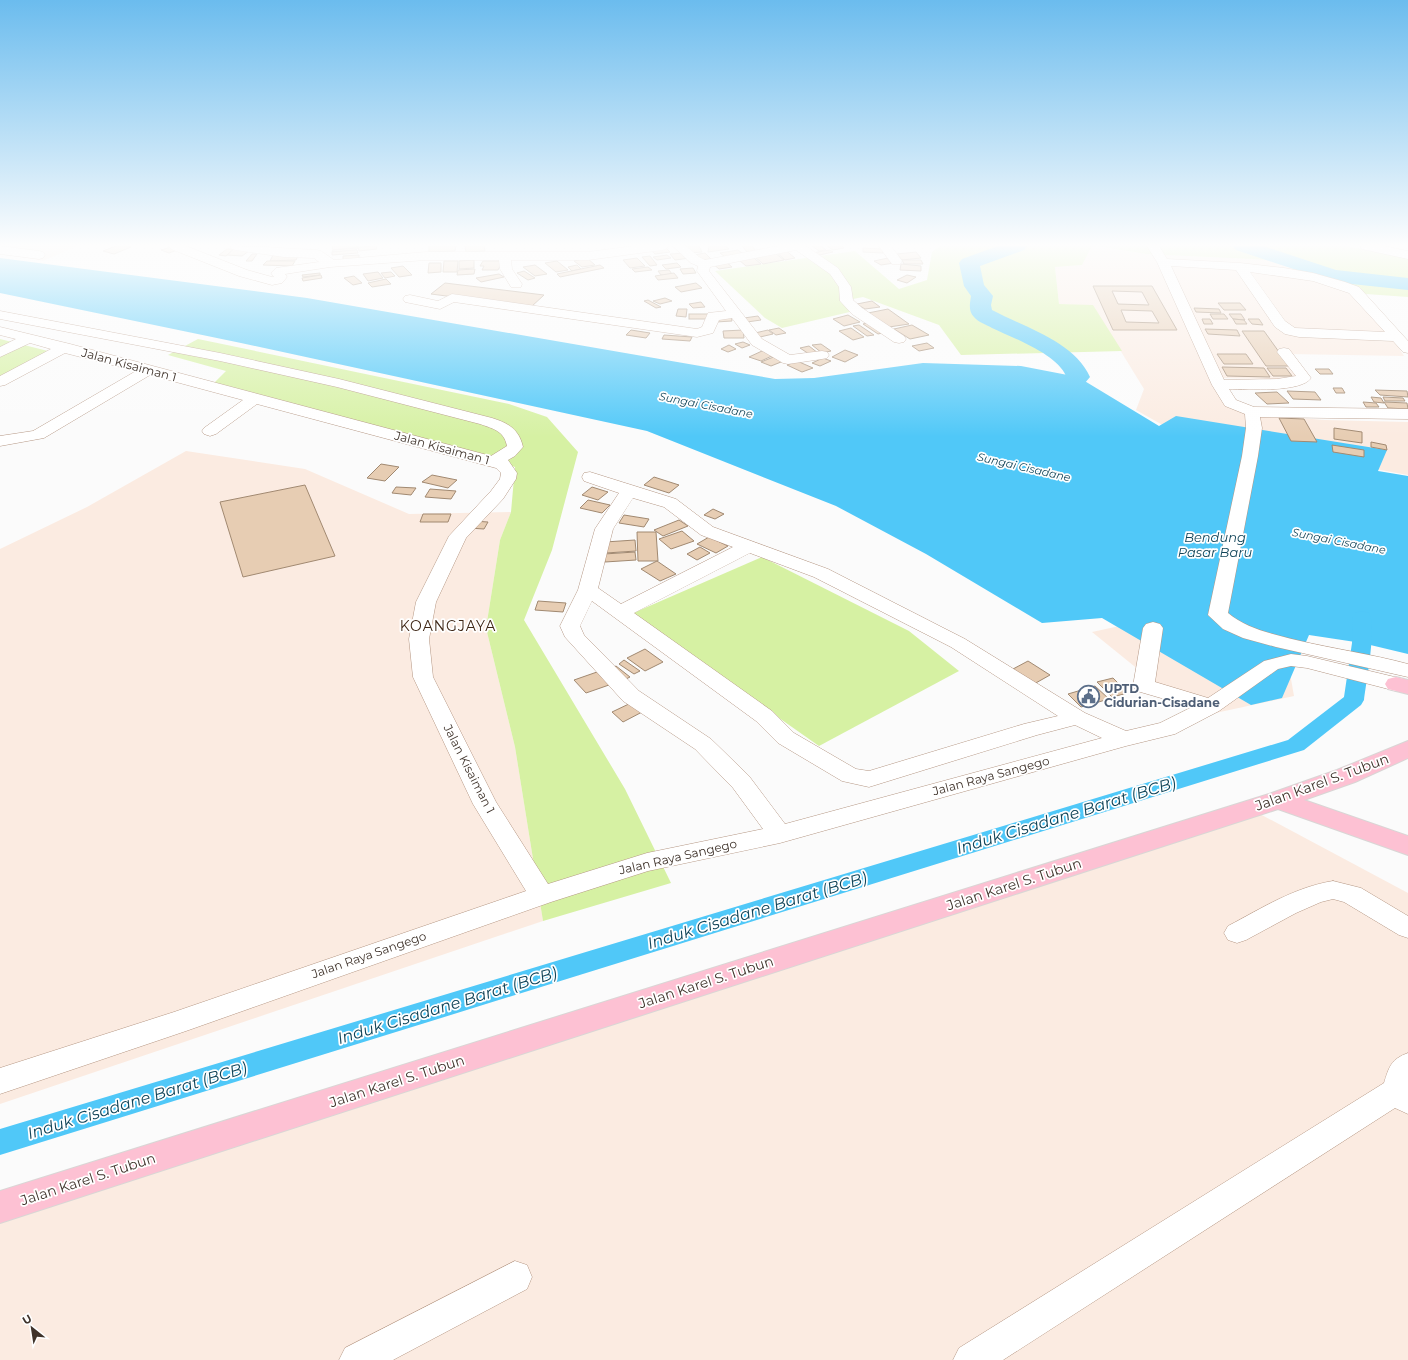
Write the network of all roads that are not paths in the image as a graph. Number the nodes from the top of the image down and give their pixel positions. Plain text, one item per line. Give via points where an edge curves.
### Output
1 (532, 309) edge
2 (731, 309) edge
3 (855, 309) edge
4 (1185, 309) edge
5 (1270, 309) edge
6 (1372, 309) edge
7 (734, 314) junction
8 (0, 315) edge
9 (0, 331) edge
10 (1397, 337) junction
11 (29, 338) junction
12 (899, 338) dead end
13 (65, 347) junction
14 (1408, 350) edge
15 (1284, 352) dead end
16 (0, 353) edge
17 (822, 355) dead end
18 (149, 370) junction
19 (0, 382) edge
20 (1219, 385) junction
21 (254, 399) junction
22 (1252, 412) junction
23 (1408, 414) edge
24 (210, 431) dead end
25 (0, 441) edge
26 (493, 462) junction
27 (590, 477) dead end
28 (629, 491) junction
29 (748, 546) junction
30 (588, 590) junction
31 (620, 612) junction
32 (1153, 628) dead end
33 (1312, 656) junction
34 (1404, 681) edge
35 (1211, 706) junction
36 (1076, 718) junction
37 (1124, 739) junction
38 (1408, 749) edge
39 (1278, 800) junction
40 (780, 834) junction
41 (1408, 846) edge
42 (542, 895) junction
43 (1408, 928) edge
44 (1237, 933) dead end
45 (0, 1081) edge
46 (1404, 1086) edge
47 (0, 1208) edge
48 (515, 1278) dead end
49 (357, 1360) edge
50 (971, 1360) edge

1 - 7 street via 697,333 708,330 713,316
2 - 7 street
3 - 12 street
4 - 20 street
5 - 10 street via 1280,324 1290,331 1299,333
6 - 10 street
7 - 17 street via 757,342 788,360
8 - 26 street via 339,383 486,421 506,428 514,437 515,447
9 - 11 street, Jalan Kisaiman 1
10 - 14 street
11 - 13 street, Jalan Kisaiman 1
11 - 16 street
13 - 18 street, Jalan Kisaiman 1
13 - 19 street
15 - 20 street via 1302,374 1304,378 1300,381
18 - 21 street, Jalan Kisaiman 1
18 - 25 street via 38,435
20 - 22 street via 1230,402
21 - 24 street
21 - 26 street, Jalan Kisaiman 1
22 - 23 street
22 - 33 street via 1254,428 1250,456 1218,615 1221,620 1248,632 1278,641
26 - 42 street, Jalan Kisaiman 1 via 502,464 509,473 508,479 497,495 458,536 426,602 419,639 423,677 485,804
27 - 28 street
28 - 29 street via 670,503 708,532
28 - 30 street via 604,529
29 - 31 street
29 - 36 street via 821,573 951,640
30 - 31 street
30 - 40 street via 570,626 575,637 631,696 703,744 741,782
31 - 36 street via 764,716 786,738 850,776 869,779
32 - 35 street via 1144,686
33 - 34 street
33 - 35 street, Jalan Raya Sangego via 1271,665
35 - 37 street, Jalan Raya Sangego via 1167,729
36 - 37 street
37 - 40 street, Jalan Raya Sangego
38 - 39 main road, Jalan Karel S. Tubun via 1346,776
39 - 41 main road
39 - 47 main road, Jalan Karel S. Tubun
40 - 42 street, Jalan Raya Sangego via 647,862
42 - 45 street, Jalan Raya Sangego via 176,1023
43 - 44 street via 1352,895 1333,890 1316,893
46 - 50 street
48 - 49 street

